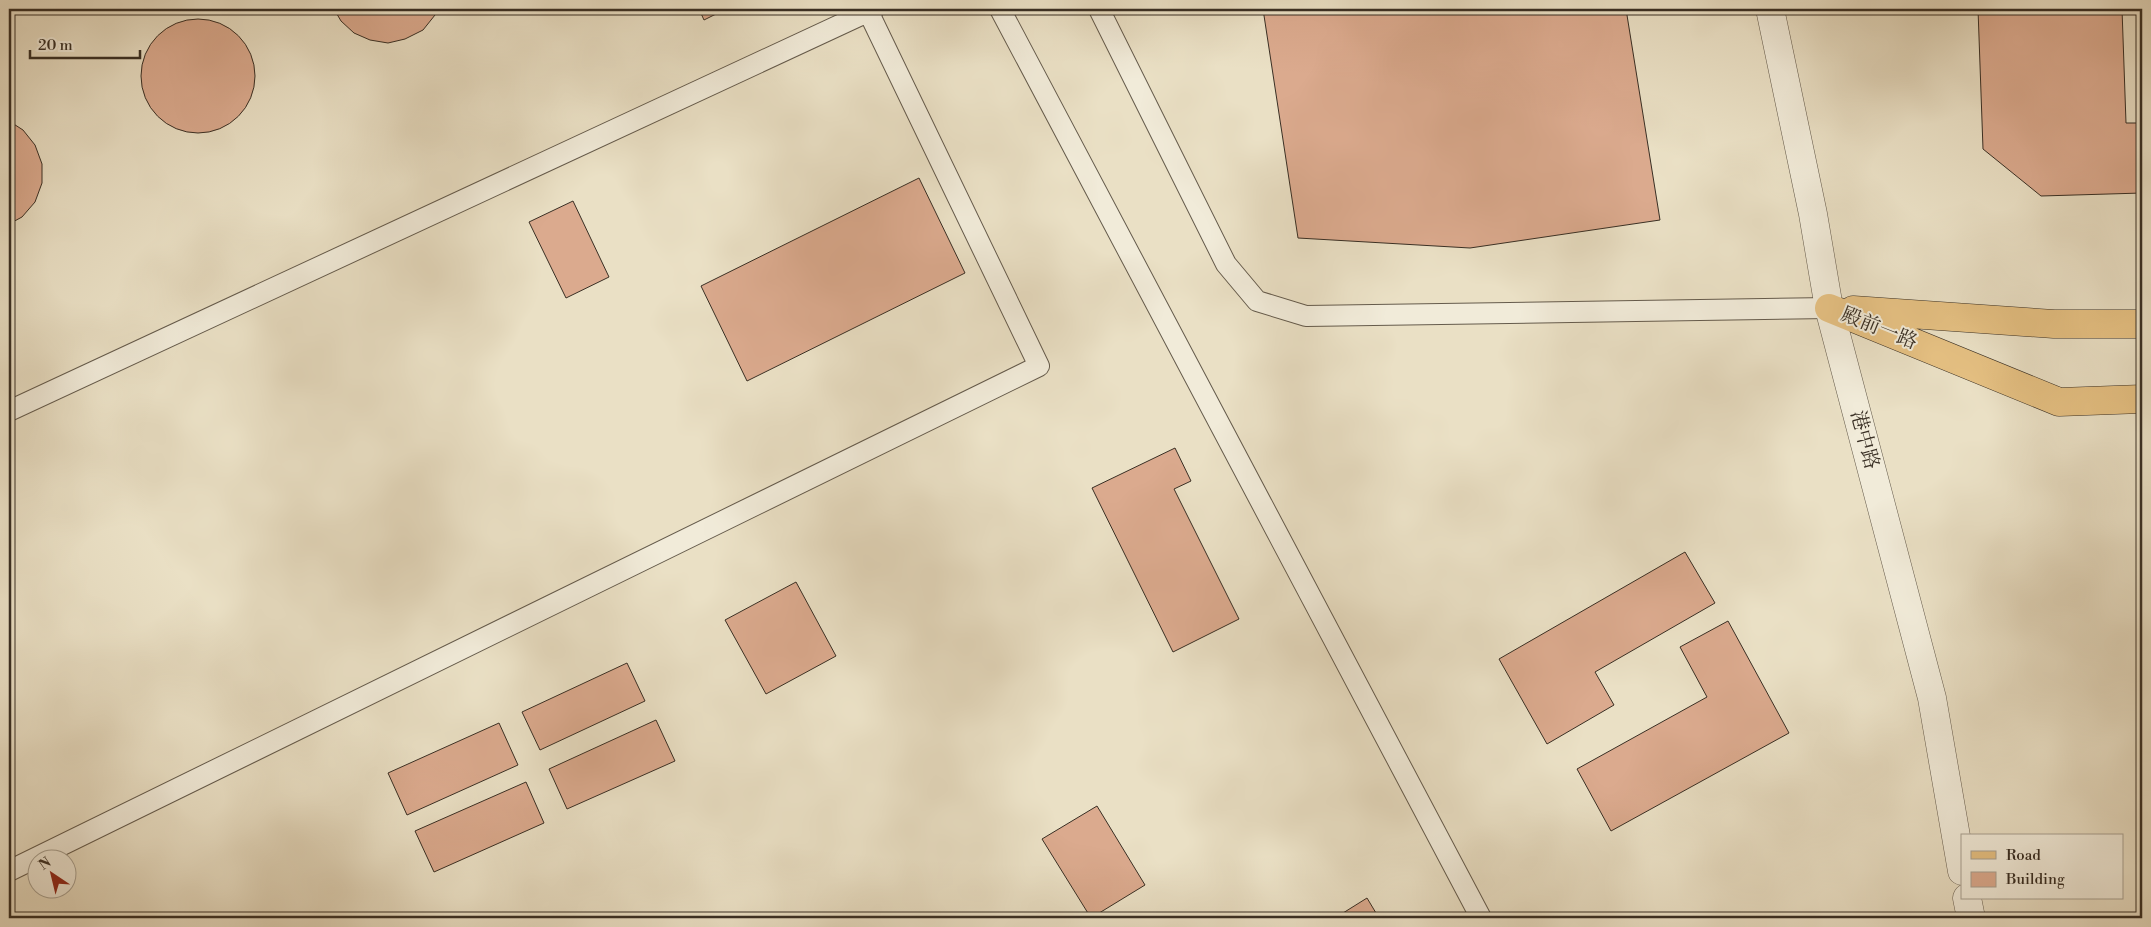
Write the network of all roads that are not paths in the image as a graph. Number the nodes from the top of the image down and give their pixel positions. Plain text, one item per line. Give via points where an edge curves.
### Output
1 (1000, 9) edge
2 (1099, 9) edge
3 (1770, 9) edge
4 (870, 10) edge
5 (1829, 308) junction
6 (2142, 324) edge
7 (2142, 400) edge
8 (9, 411) edge
9 (1961, 865) edge
10 (9, 871) edge
11 (1967, 900) edge
12 (1481, 918) edge
13 (1971, 918) edge

1 - 12 lane
2 - 5 lane via 1226,264 1257,301 1306,316
3 - 5 street, 港中路 via 1813,214
4 - 8 lane
4 - 10 lane via 1039,366
5 - 6 main road, 殿前一路 via 2054,324
5 - 7 main road, 殿前一路 via 2060,402
5 - 9 street, 港中路 via 1932,698
11 - 13 street

